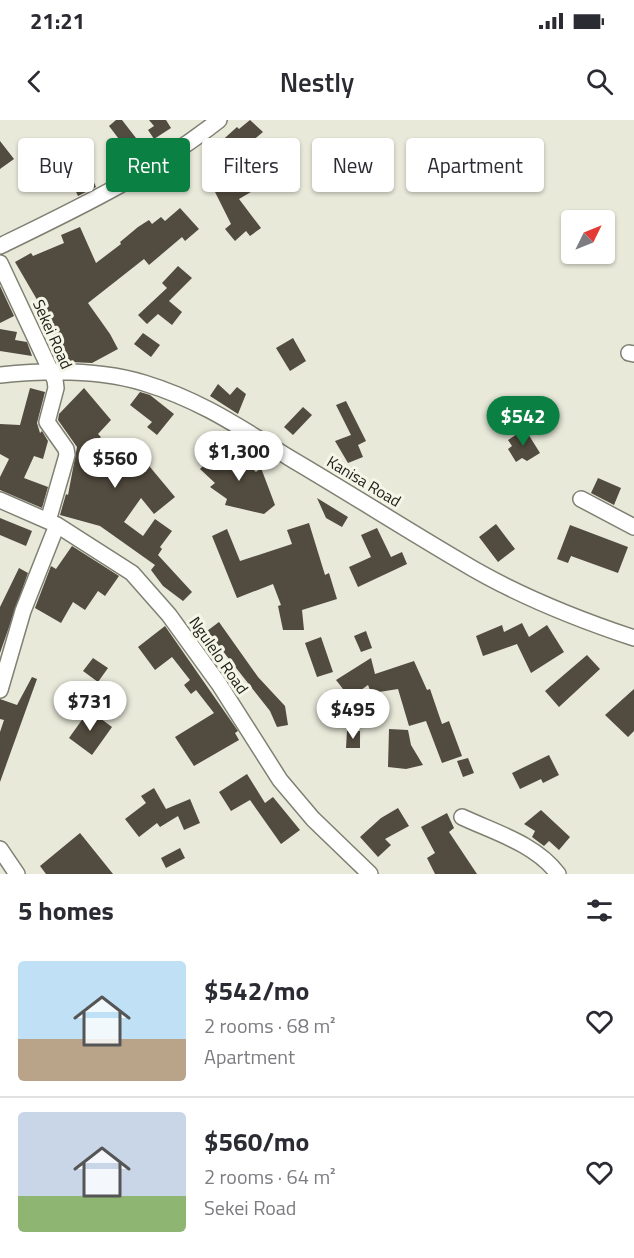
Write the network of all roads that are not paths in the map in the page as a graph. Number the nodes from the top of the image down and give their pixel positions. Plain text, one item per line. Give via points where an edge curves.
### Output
1 (219, 120) edge
2 (0, 246) edge
3 (0, 263) edge
4 (49, 371) junction
5 (0, 375) edge
6 (581, 499) dead end
7 (0, 500) edge
8 (52, 523) junction
9 (634, 527) edge
10 (634, 638) edge
11 (0, 690) edge
12 (462, 817) dead end
13 (0, 849) edge
14 (18, 874) edge
15 (370, 874) edge
16 (558, 874) edge

1 - 2 street via 147,171
3 - 4 street, Sekei Road
4 - 5 street, Kanisa Road
4 - 8 street, Sekei Road via 56,388 47,422 67,452
4 - 10 street, Kanisa Road via 142,382 196,401 461,562 529,597
6 - 9 street
7 - 8 street, Ngulelo Road
8 - 11 street, Sekei Road
8 - 15 street, Ngulelo Road via 132,573 169,615 219,684 280,780 313,819
12 - 16 street via 524,846
13 - 14 street

